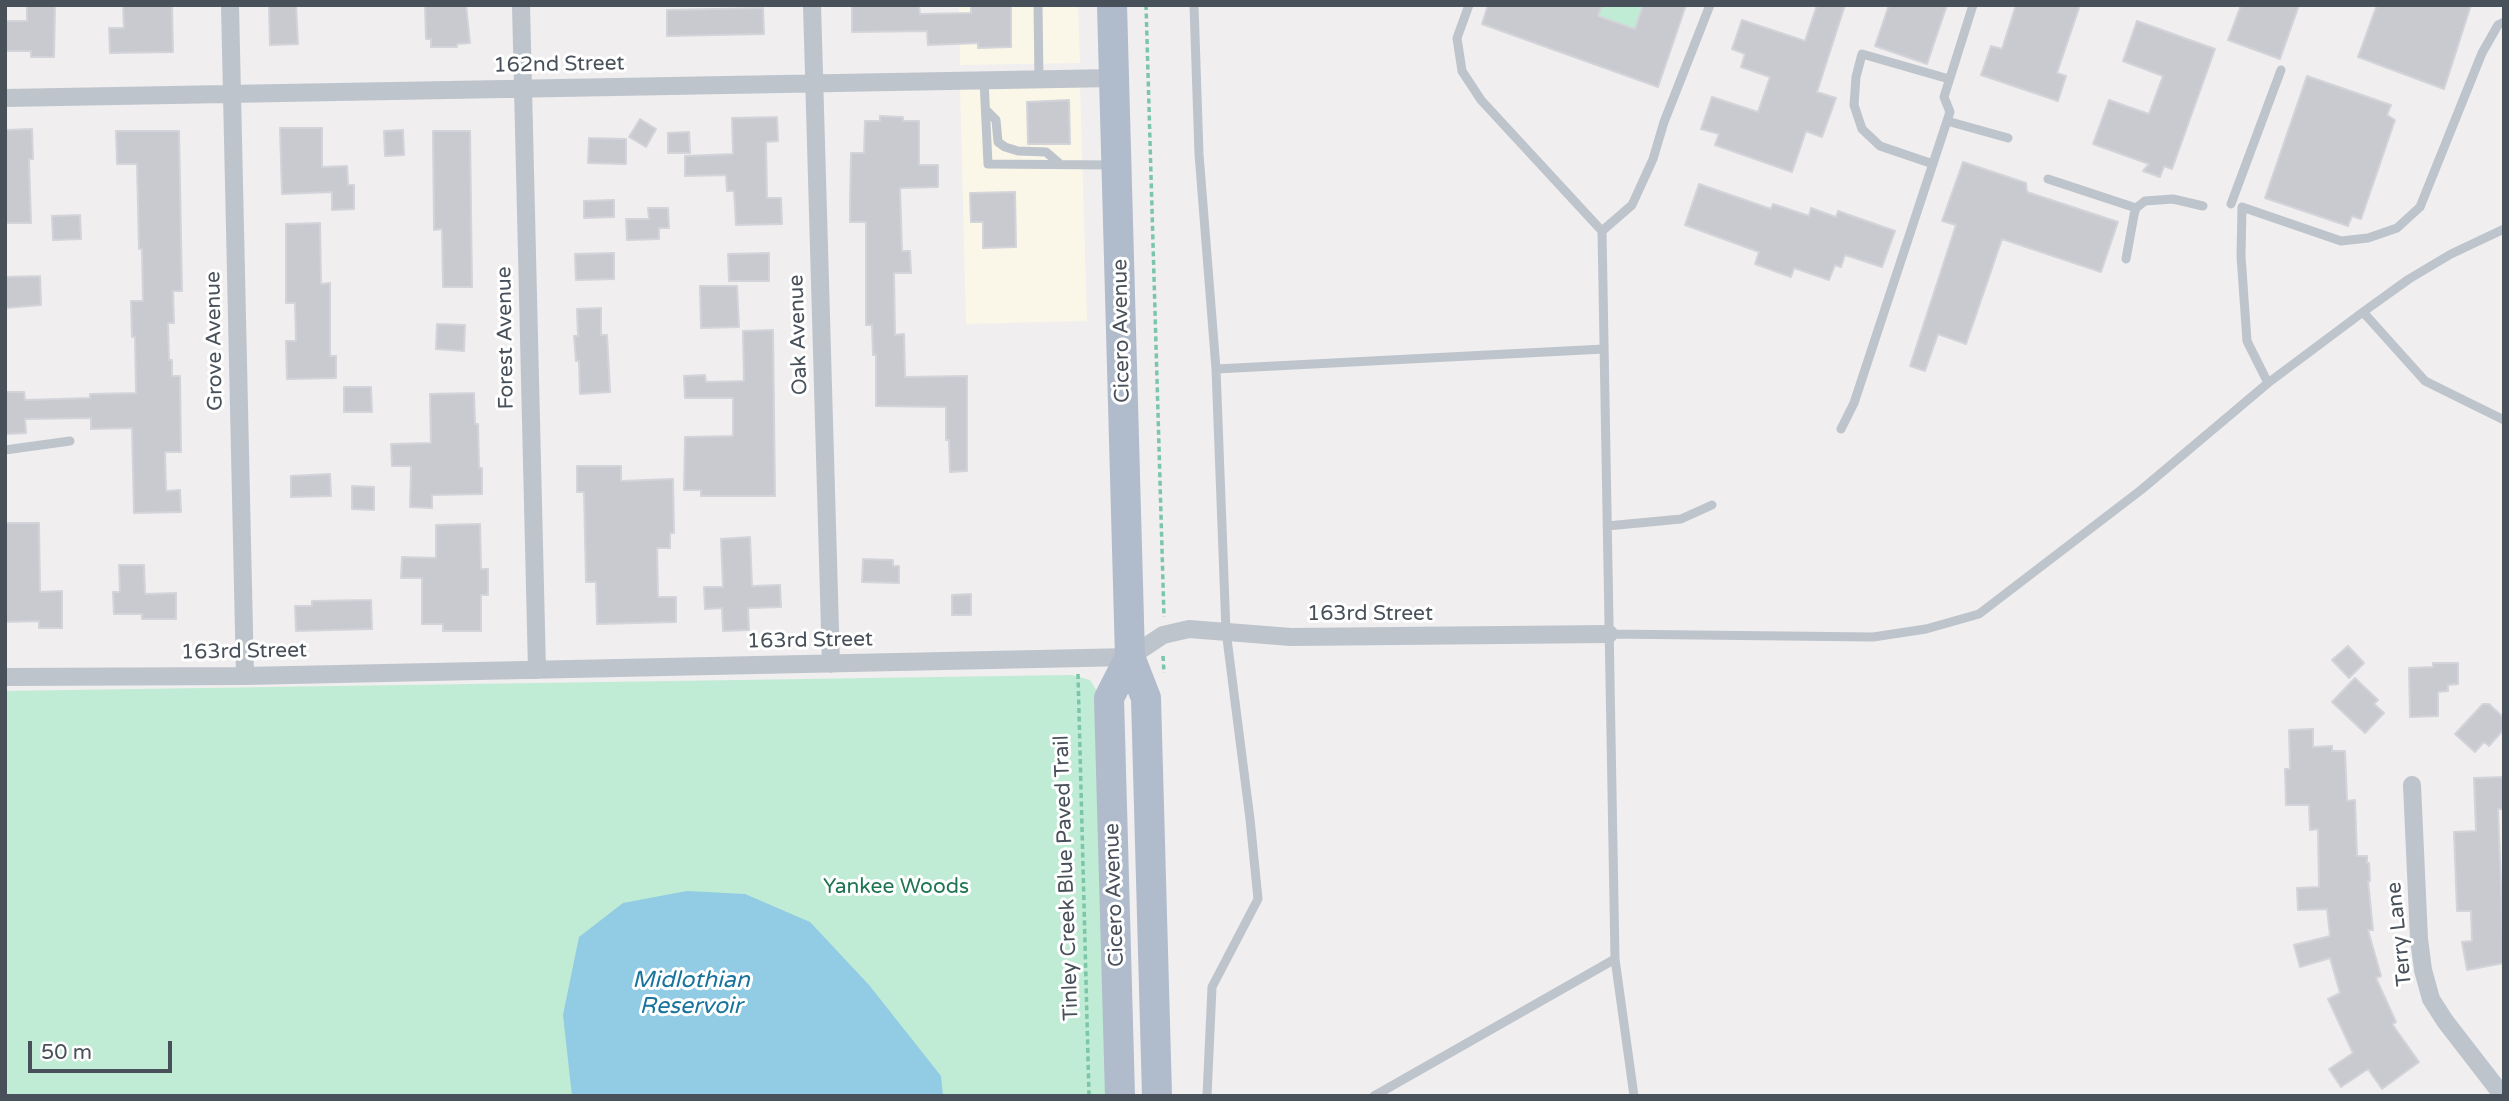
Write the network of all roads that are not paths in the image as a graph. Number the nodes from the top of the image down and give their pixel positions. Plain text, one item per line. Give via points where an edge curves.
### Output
1 (230, 5) edge
2 (521, 5) edge
3 (812, 5) edge
4 (1038, 5) edge
5 (1112, 5) edge
6 (1194, 5) edge
7 (1469, 5) edge
8 (1710, 5) edge
9 (1973, 5) edge
10 (2504, 22) edge
11 (2281, 70) dead end
12 (1114, 78) junction
13 (1039, 79) junction
14 (1949, 79) junction
15 (984, 80) junction
16 (814, 83) junction
17 (523, 89) junction
18 (232, 94) junction
19 (5, 98) edge
20 (986, 110) junction
21 (1947, 121) junction
22 (2008, 138) dead end
23 (1933, 163) junction
24 (1060, 164) junction
25 (1117, 165) junction
26 (2048, 179) dead end
27 (2231, 204) dead end
28 (2203, 206) dead end
29 (2136, 208) junction
30 (2504, 229) edge
31 (1602, 230) junction
32 (2126, 259) dead end
33 (2363, 312) junction
34 (1604, 349) junction
35 (1216, 369) junction
36 (2268, 383) junction
37 (2504, 421) edge
38 (1841, 429) dead end
39 (70, 442) dead end
40 (5, 450) edge
41 (1712, 505) dead end
42 (1607, 526) junction
43 (1226, 631) junction
44 (1609, 634) junction
45 (1130, 657) junction
46 (831, 664) junction
47 (537, 670) junction
48 (245, 676) junction
49 (5, 677) edge
50 (2412, 785) dead end
51 (1615, 958) junction
52 (1120, 1096) edge
53 (1157, 1096) edge
54 (1207, 1096) edge
55 (1374, 1096) edge
56 (1634, 1096) edge
57 (2503, 1096) edge

1 - 18 street, Grove Avenue
2 - 17 street, Forest Avenue
3 - 16 street, Oak Avenue
4 - 13 lane
5 - 12 main road, Cicero Avenue
6 - 35 lane via 1199,154
7 - 31 lane via 1457,38 1462,71 1481,100
8 - 31 lane via 1632,205
9 - 14 lane
10 - 36 lane via 2482,53 2420,207 2397,228 2341,241 2242,207 2247,341
11 - 27 lane
12 - 13 street, 162nd Street
12 - 25 main road, Cicero Avenue
13 - 15 street, 162nd Street
14 - 21 lane via 1944,97 1950,112
14 - 23 lane via 1862,54 1856,77 1854,105 1862,129 1880,146
15 - 16 street, 162nd Street
15 - 20 lane
16 - 17 street, 162nd Street
16 - 46 street, Oak Avenue
17 - 18 street, 162nd Street
17 - 47 street, Forest Avenue
18 - 19 street, 162nd Street
18 - 48 street, Grove Avenue
20 - 24 lane via 996,120 998,142 1005,148 1046,152
20 - 24 lane via 988,163
21 - 22 lane
21 - 23 lane
23 - 38 lane via 1854,403
24 - 25 lane
25 - 45 main road, Cicero Avenue
26 - 29 lane
28 - 29 lane via 2161,199 2145,201
29 - 32 lane
30 - 33 lane via 2451,254
31 - 34 lane
33 - 36 lane
33 - 37 lane via 2425,381
34 - 35 lane
34 - 42 lane
35 - 43 lane
36 - 44 lane via 2141,490 1979,614 1873,637
39 - 40 lane
41 - 42 lane via 1681,519
42 - 44 lane
43 - 44 street, 163rd Street via 1291,637
43 - 45 street, 163rd Street via 1189,629 1163,635
43 - 54 lane via 1258,899 1212,987
44 - 51 lane
45 - 46 street, 163rd Street
45 - 52 main road, Cicero Avenue via 1109,698
45 - 53 main road, Cicero Avenue via 1146,698
46 - 47 street, 163rd Street
47 - 48 street, 163rd Street
48 - 49 street, 163rd Street
50 - 57 street, Terry Lane via 2419,939 2428,989 2445,1021
51 - 55 lane
51 - 56 lane

